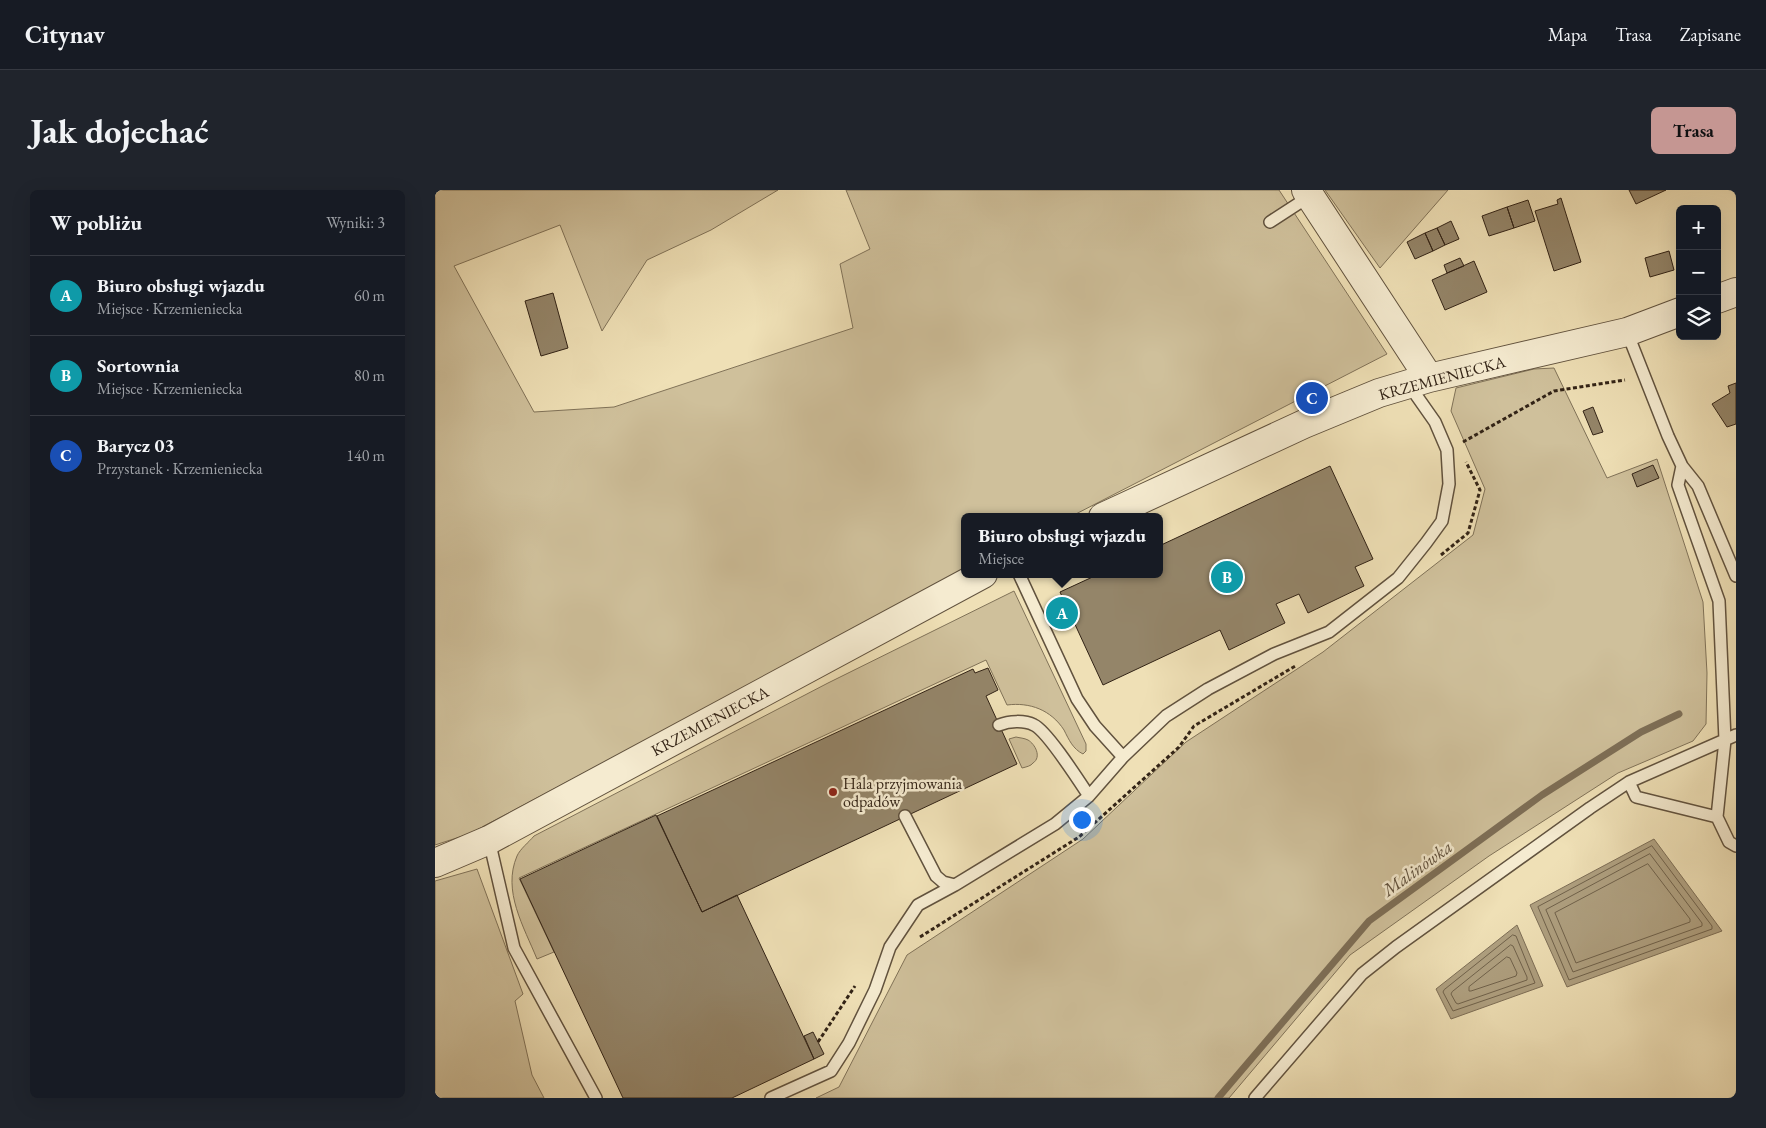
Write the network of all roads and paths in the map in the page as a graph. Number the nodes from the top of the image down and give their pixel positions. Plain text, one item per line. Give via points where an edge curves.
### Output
1 (1308, 193) edge
2 (1270, 222) dead end
3 (1736, 292) edge
4 (1721, 298) edge
5 (1676, 314) edge
6 (1627, 332) junction
7 (1419, 381) junction
8 (1682, 466) junction
9 (1112, 513) edge
10 (1736, 576) edge
11 (976, 578) edge
12 (1021, 578) edge
13 (999, 725) dead end
14 (1731, 737) edge
15 (1123, 757) junction
16 (1629, 782) junction
17 (1089, 796) junction
18 (1114, 805) dead end
19 (905, 816) dead end
20 (1717, 817) junction
21 (489, 840) junction
22 (1736, 846) edge
23 (435, 863) edge
24 (955, 885) junction
25 (920, 937) dead end
26 (857, 983) dead end
27 (819, 1042) dead end
28 (596, 1098) edge
29 (771, 1098) edge
30 (1255, 1098) edge

1 - 2 lane
1 - 7 street
3 - 4 street
5 - 6 street, KRZEMIENIECKA
6 - 7 street, KRZEMIENIECKA
6 - 8 lane
7 - 9 street, KRZEMIENIECKA via 1304,424
7 - 15 lane via 1447,450 1449,484 1442,521 1426,543 1397,578 1329,632 1273,654 1208,689 1167,716
8 - 10 lane via 1698,486
8 - 14 lane via 1678,485 1719,602
11 - 21 street, KRZEMIENIECKA
12 - 15 lane via 1077,699 1095,726
13 - 17 lane via 1019,722 1034,725
14 - 16 lane
14 - 20 lane
15 - 17 lane
16 - 20 lane via 1637,796
16 - 30 lane via 1395,947 1362,974
17 - 24 lane via 1055,824
18 - 25 path via 1079,837
19 - 24 lane via 936,876
20 - 22 lane via 1729,842
21 - 23 street, KRZEMIENIECKA
21 - 28 lane via 514,948
24 - 29 lane via 918,905 890,947 875,990 831,1071
26 - 27 path

